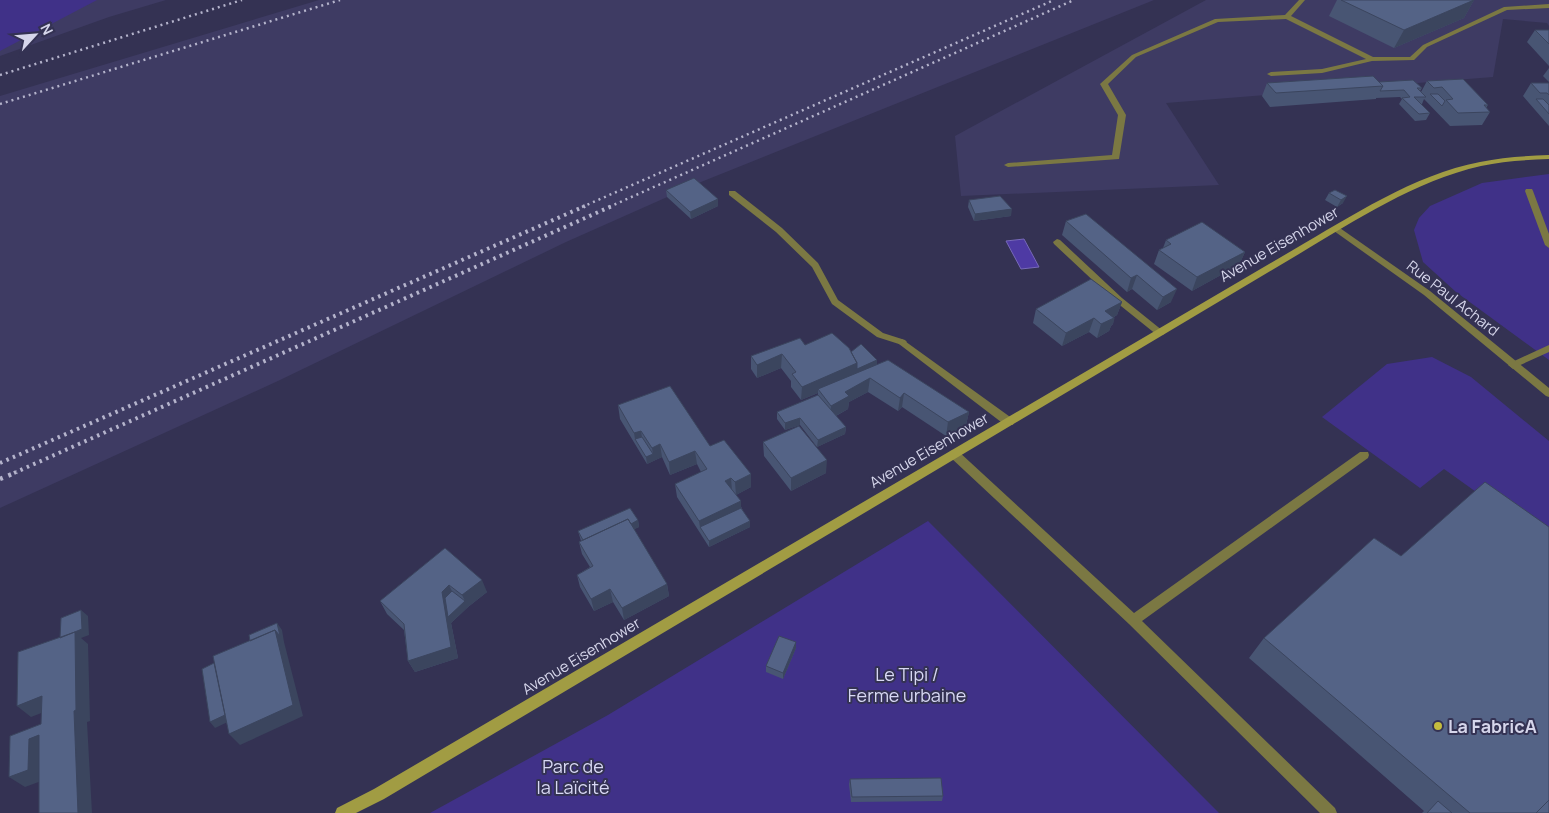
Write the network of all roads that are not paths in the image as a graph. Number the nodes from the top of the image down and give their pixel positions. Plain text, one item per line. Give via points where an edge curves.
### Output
1 (1302, 0) edge
2 (1549, 6) edge
3 (1288, 17) junction
4 (1372, 59) junction
5 (1271, 74) dead end
6 (1549, 157) edge
7 (1008, 165) dead end
8 (1529, 191) dead end
9 (732, 194) dead end
10 (1337, 229) junction
11 (1057, 242) dead end
12 (1549, 245) edge
13 (1160, 333) junction
14 (1549, 348) edge
15 (1513, 365) junction
16 (1549, 393) edge
17 (1009, 422) junction
18 (954, 454) junction
19 (1364, 455) dead end
20 (1133, 620) junction
21 (342, 813) edge
22 (1330, 813) edge

1 - 3 street
2 - 4 street via 1506,8 1424,46 1412,59
3 - 4 street
3 - 7 street via 1217,20 1134,56 1104,84 1122,115 1116,157
4 - 5 street via 1338,70
6 - 10 street, Avenue Eisenhower via 1524,156 1458,168 1430,178
8 - 12 street
9 - 17 street via 779,230 815,265 835,302 880,335 902,342
10 - 13 street, Avenue Eisenhower
10 - 15 street, Rue Paul Achard via 1427,294
11 - 13 street via 1118,300
13 - 17 street, Avenue Eisenhower
14 - 15 street
15 - 16 street, Rue Paul Achard
17 - 18 street, Avenue Eisenhower
18 - 20 street
18 - 21 street, Avenue Eisenhower
19 - 20 street
20 - 22 street

